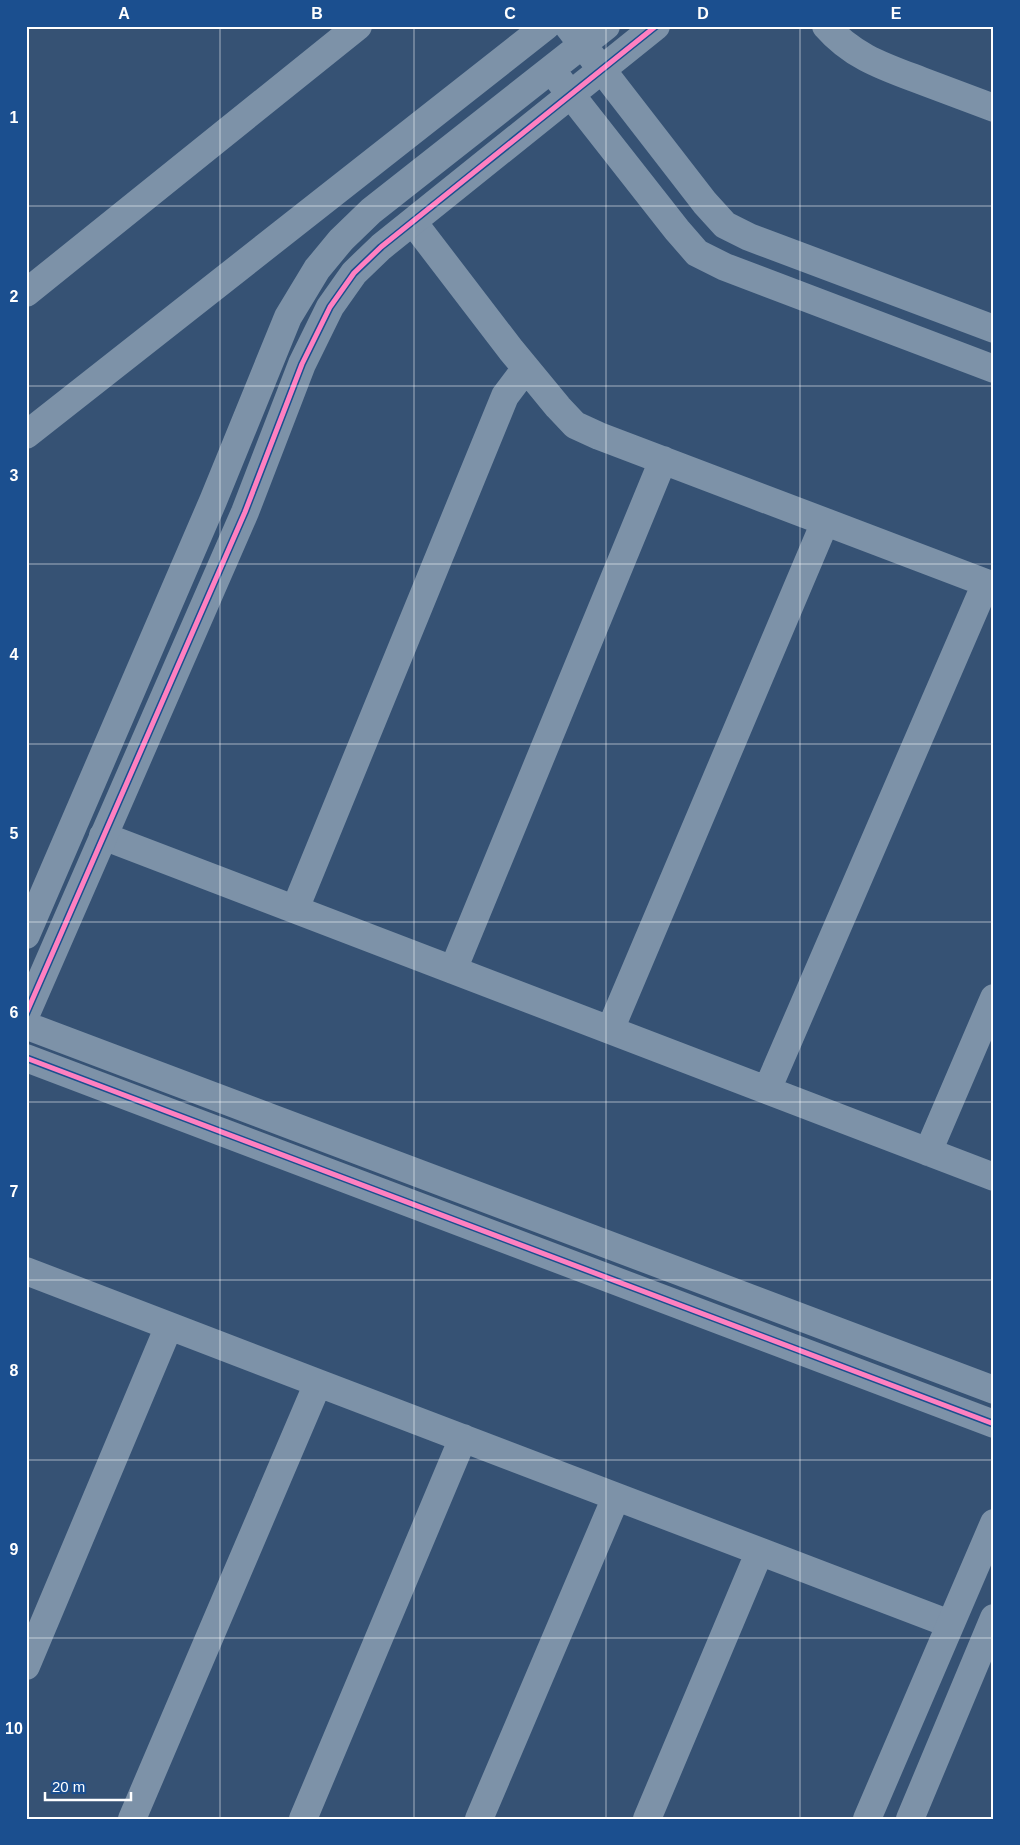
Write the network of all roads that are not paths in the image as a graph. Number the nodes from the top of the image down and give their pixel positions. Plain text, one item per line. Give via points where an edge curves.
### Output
1 (358, 26) edge
2 (606, 26) edge
3 (656, 26) edge
4 (839, 32) edge
5 (537, 33) edge
6 (576, 36) edge
7 (551, 69) junction
8 (602, 69) junction
9 (571, 95) junction
10 (994, 108) edge
11 (413, 222) junction
12 (26, 293) edge
13 (994, 329) edge
14 (526, 368) junction
15 (994, 369) edge
16 (26, 435) edge
17 (663, 460) junction
18 (213, 502) junction
19 (245, 512) junction
20 (825, 522) junction
21 (990, 585) edge
22 (103, 836) junction
23 (295, 909) junction
24 (26, 935) edge
25 (453, 970) junction
26 (994, 998) edge
27 (27, 1026) edge
28 (610, 1030) junction
29 (26, 1058) edge
30 (767, 1090) junction
31 (928, 1152) junction
32 (994, 1177) edge
33 (26, 1271) edge
34 (170, 1326) junction
35 (318, 1383) junction
36 (994, 1390) edge
37 (994, 1424) edge
38 (463, 1438) junction
39 (616, 1497) junction
40 (994, 1523) edge
41 (759, 1552) junction
42 (950, 1624) junction
43 (991, 1631) edge
44 (26, 1666) edge
45 (132, 1819) edge
46 (303, 1819) edge
47 (479, 1819) edge
48 (647, 1819) edge
49 (867, 1819) edge
50 (910, 1819) edge

1 - 12 street
2 - 6 street
3 - 8 street
4 - 10 street via 856,53 876,64
5 - 7 street
5 - 16 street
6 - 7 street
6 - 8 street
7 - 9 street
7 - 18 street via 371,211 317,269 288,317
8 - 9 street
8 - 13 street via 725,225 749,237
9 - 11 street
9 - 15 street via 697,252 725,267
11 - 14 street
11 - 19 street via 354,272 330,307 302,364
14 - 17 street via 575,425
14 - 23 street via 505,396
17 - 20 street
17 - 25 street
18 - 19 street
18 - 24 street
19 - 22 street
20 - 21 street
20 - 28 street
21 - 30 street
22 - 23 street
22 - 27 street
23 - 25 street
25 - 28 street
26 - 31 street
27 - 36 street
28 - 30 street
29 - 37 street
30 - 31 street
31 - 32 street
33 - 34 street
34 - 35 street
34 - 44 street
35 - 38 street
35 - 45 street
38 - 39 street
38 - 46 street
39 - 41 street
39 - 47 street
40 - 42 street
41 - 42 street
41 - 48 street
42 - 49 street
43 - 50 street

